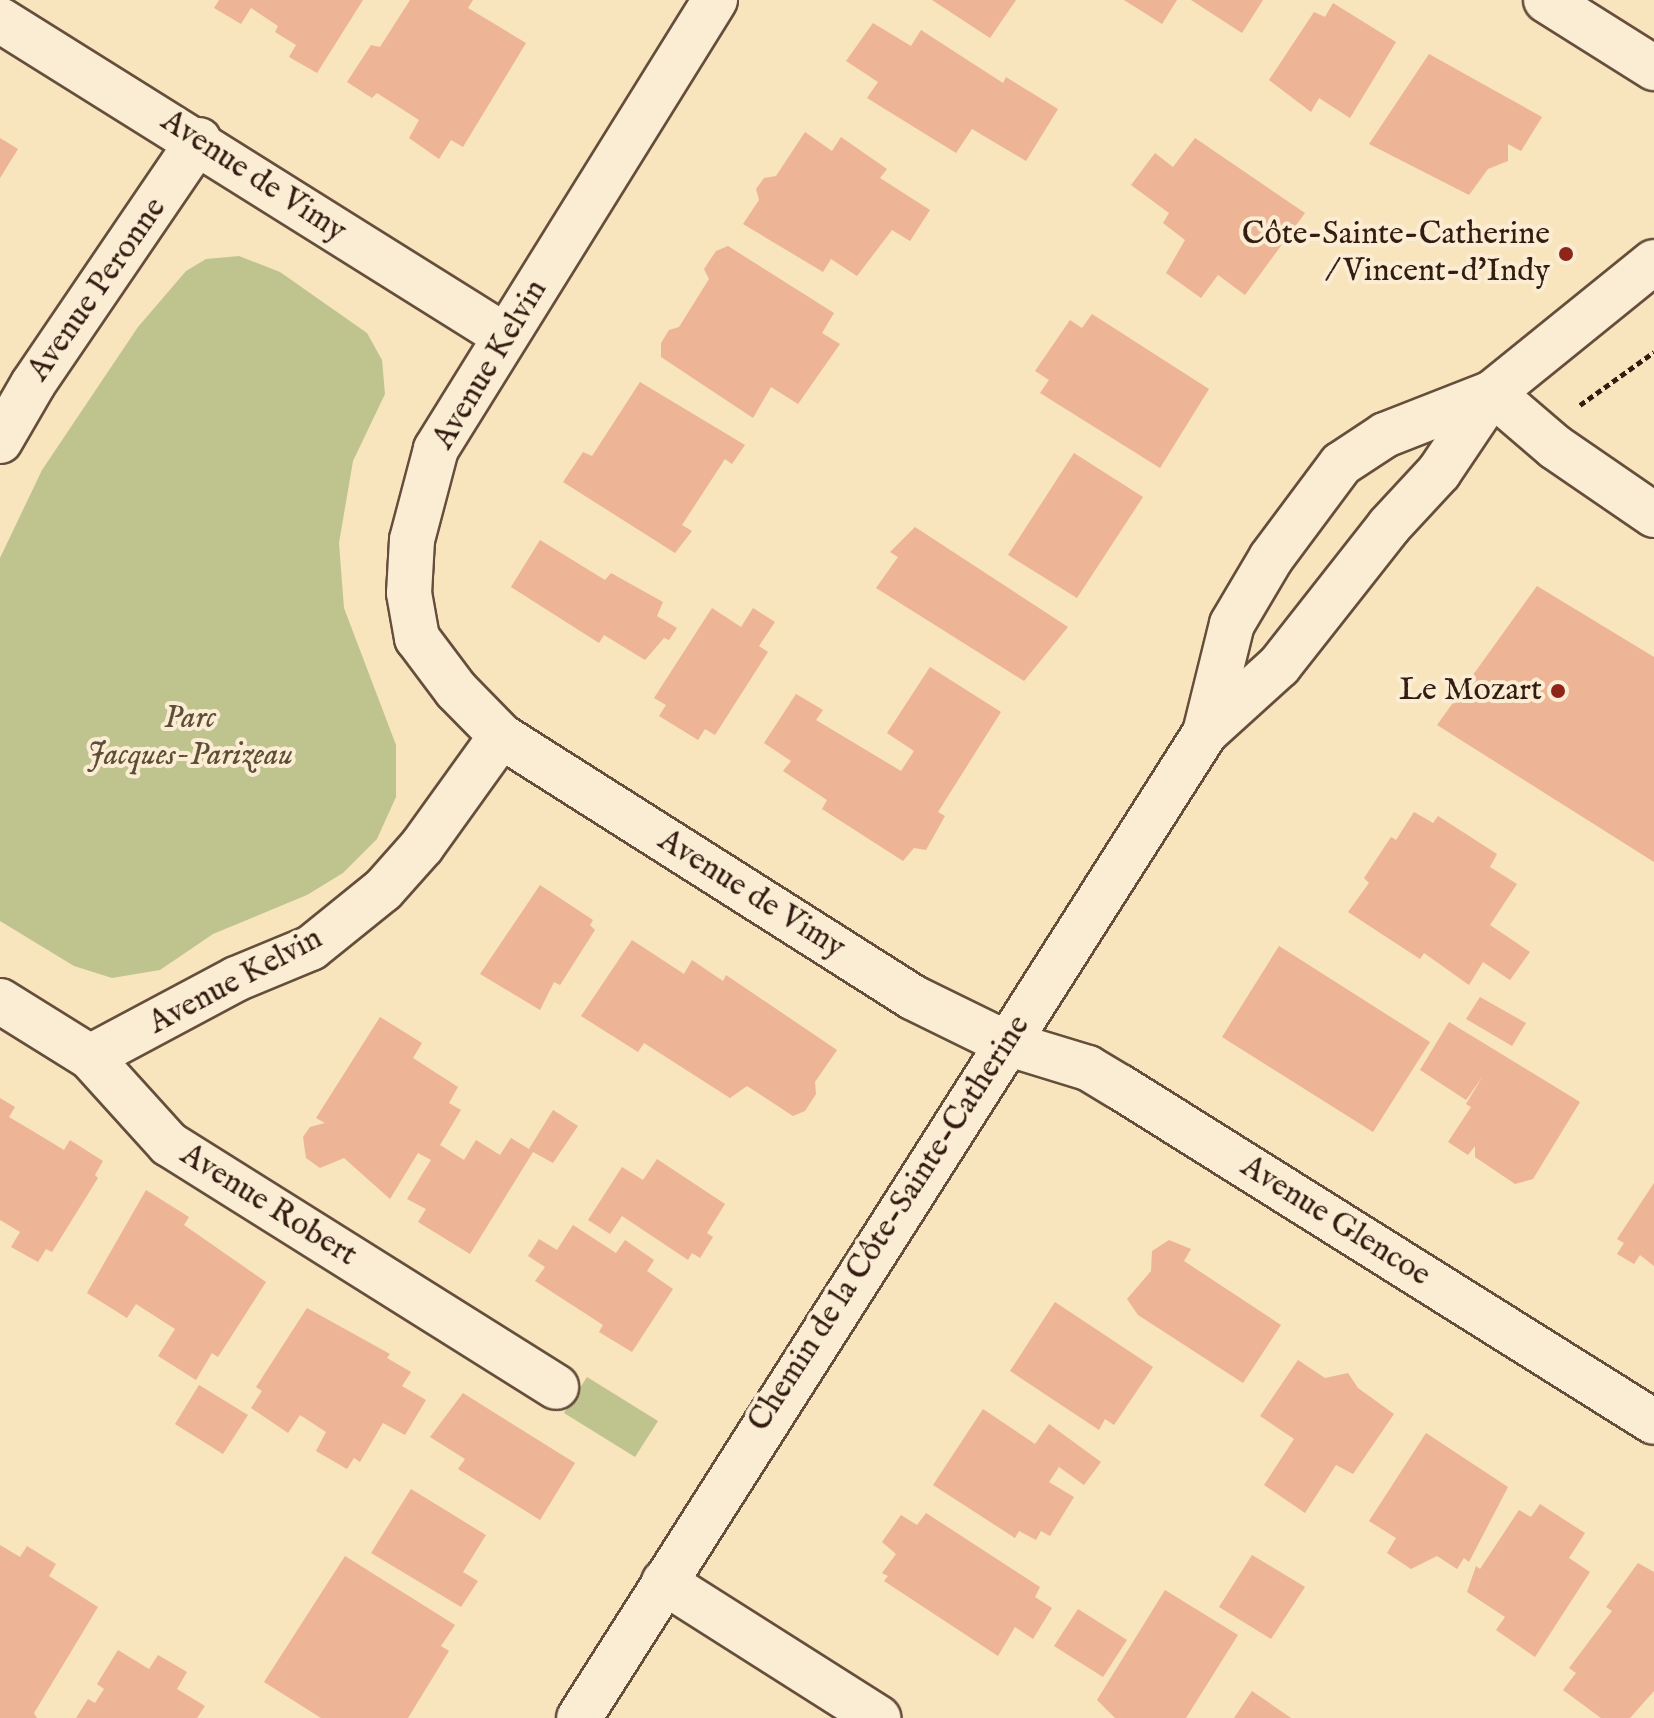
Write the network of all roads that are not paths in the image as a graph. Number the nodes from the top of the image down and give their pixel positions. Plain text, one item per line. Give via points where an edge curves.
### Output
1 (715, 0) edge
2 (1546, 0) edge
3 (0, 20) edge
4 (1654, 68) edge
5 (199, 140) junction
6 (1654, 262) edge
7 (505, 336) junction
8 (1492, 393) junction
9 (0, 441) edge
10 (1654, 515) edge
11 (1205, 733) junction
12 (501, 736) junction
13 (0, 1001) edge
14 (1006, 1043) junction
15 (90, 1057) junction
16 (556, 1387) dead end
17 (1654, 1422) edge
18 (664, 1582) junction
19 (579, 1718) edge
20 (878, 1718) edge

1 - 7 street, Avenue Kelvin
2 - 4 street
3 - 5 street, Avenue de Vimy
5 - 7 street, Avenue de Vimy
5 - 9 street, Avenue Peronne
6 - 8 street, Chemin de la Côte-Sainte-Catherine
7 - 12 street, Avenue Kelvin via 436,449 412,540 409,593 417,638 456,690
8 - 10 street via 1539,434
8 - 11 street, Chemin de la Côte-Sainte-Catherine via 1439,472 1389,526 1279,666
8 - 11 street, Chemin de la Côte-Sainte-Catherine via 1385,435 1341,464 1271,558 1232,624
11 - 14 street, Chemin de la Côte-Sainte-Catherine
12 - 14 street, Avenue de Vimy via 912,997
12 - 15 street, Avenue Kelvin via 422,846 383,890 311,948 236,979
13 - 15 street, Avenue Robert
14 - 17 street, Avenue Glencoe via 1088,1068
14 - 18 street, Chemin de la Côte-Sainte-Catherine
15 - 16 street, Avenue Robert via 169,1144
18 - 19 street, Chemin de la Côte-Sainte-Catherine
18 - 20 street

